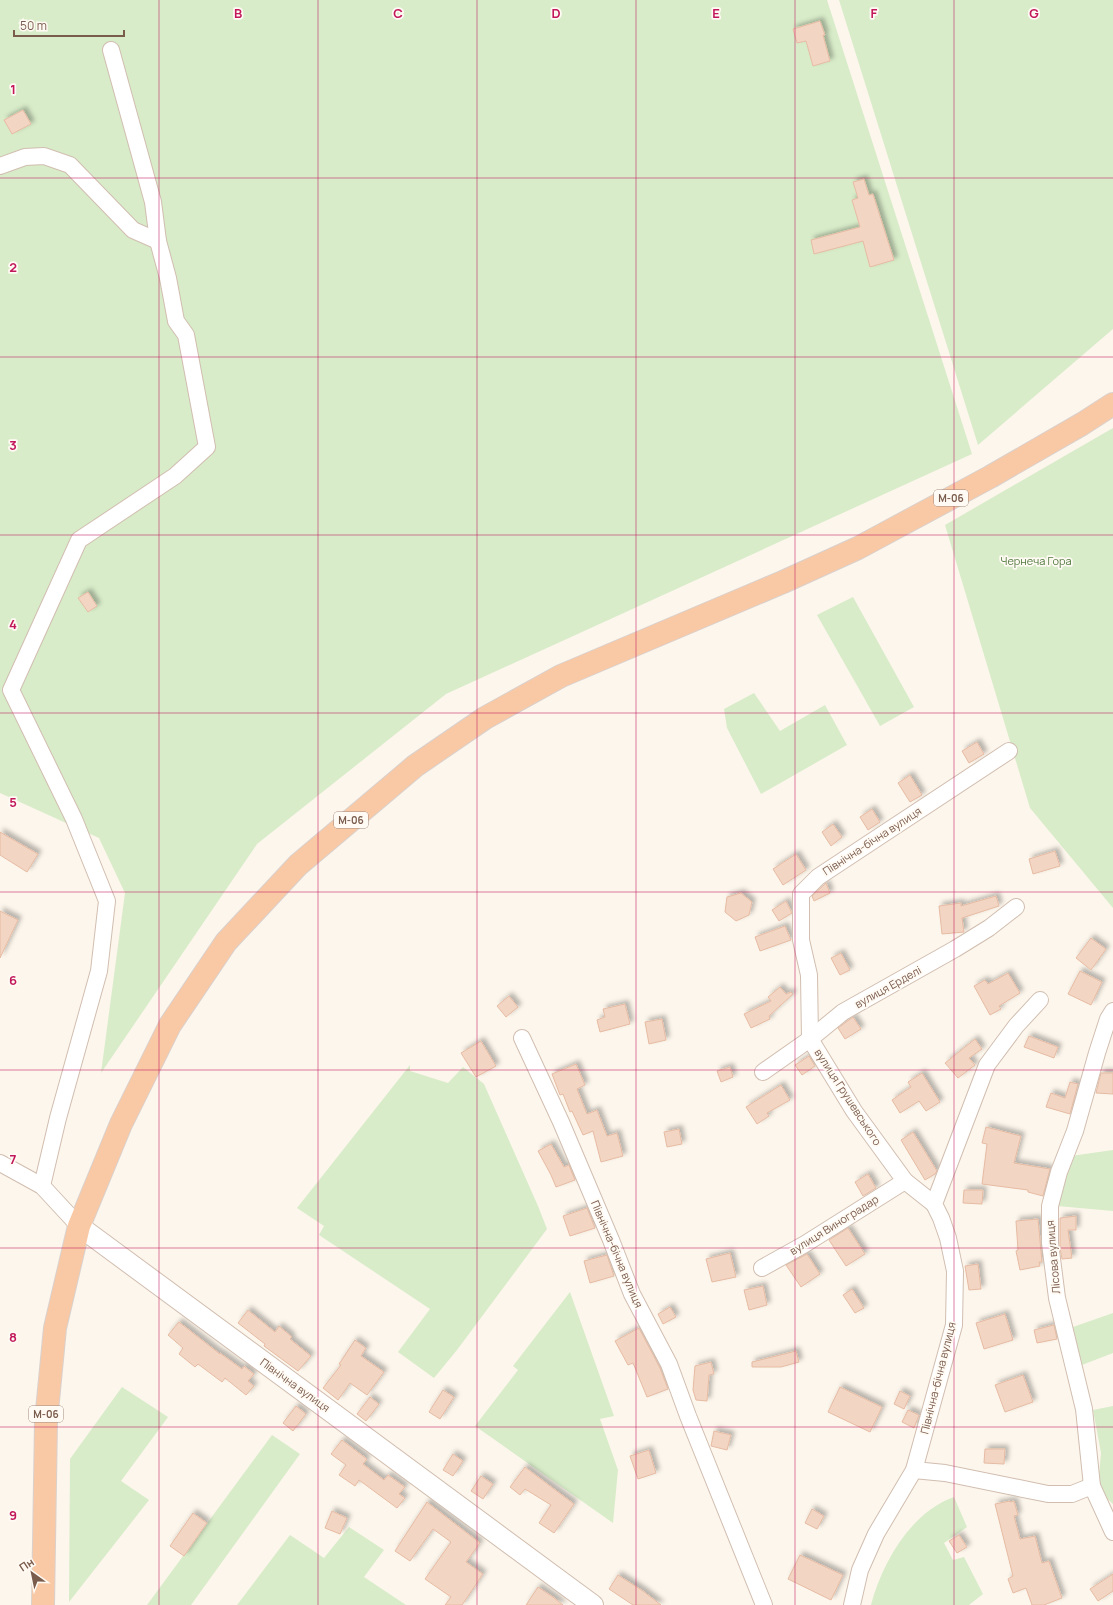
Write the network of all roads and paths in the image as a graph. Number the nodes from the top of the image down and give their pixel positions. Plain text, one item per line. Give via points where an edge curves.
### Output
1 (111, 50) dead end
2 (0, 166) edge
3 (158, 241) junction
4 (1113, 404) edge
5 (1009, 751) dead end
6 (1016, 907) dead end
7 (808, 969) joint
8 (1040, 1000) dead end
9 (1113, 1010) edge
10 (522, 1038) dead end
11 (810, 1039) junction
12 (763, 1072) dead end
13 (0, 1163) edge
14 (906, 1181) junction
15 (42, 1186) junction
16 (934, 1204) junction
17 (79, 1226) junction
18 (762, 1268) dead end
19 (914, 1470) junction
20 (1092, 1486) junction
21 (1113, 1532) edge
22 (43, 1605) edge
23 (593, 1605) edge
24 (764, 1605) edge
25 (852, 1605) edge

1 - 3 street via 153,202
2 - 3 street via 25,157 44,156 70,165 133,230
3 - 15 street via 176,320 186,335 208,447 175,476 79,540 11,690 74,818 107,901 99,971
4 - 17 highway, М-06 via 996,474 858,548 561,676 485,718 415,766 298,865 226,942 170,1025 121,1124
5 - 7 street, Північна-бічна вулиця via 818,876 801,894 802,940
6 - 11 street, вулиця Ерделі via 989,928 843,1012
7 - 11 street, вулиця Грушевського
8 - 16 street via 1016,1026 988,1065
9 - 20 street, Лісова вулиця via 1097,1052 1075,1131 1059,1172 1050,1206 1050,1243 1056,1298 1084,1409
10 - 24 street, Північна-бічна вулиця via 562,1122 632,1294 669,1364
11 - 12 street, вулиця Ерделі
11 - 14 street, вулиця Грушевського via 854,1111
13 - 15 street, Північна вулиця
14 - 16 street, вулиця Грушевського
14 - 18 street, вулиця Виноградар
15 - 17 street, Північна вулиця
16 - 19 street, Північна-бічна вулиця via 948,1238 955,1271 954,1325
17 - 22 highway, М-06 via 55,1328 46,1413
17 - 23 street, Північна вулиця
19 - 20 street via 945,1473 1048,1494 1072,1494
19 - 25 street, Північна-бічна вулиця via 876,1534 860,1570
20 - 21 street, Лісова вулиця

